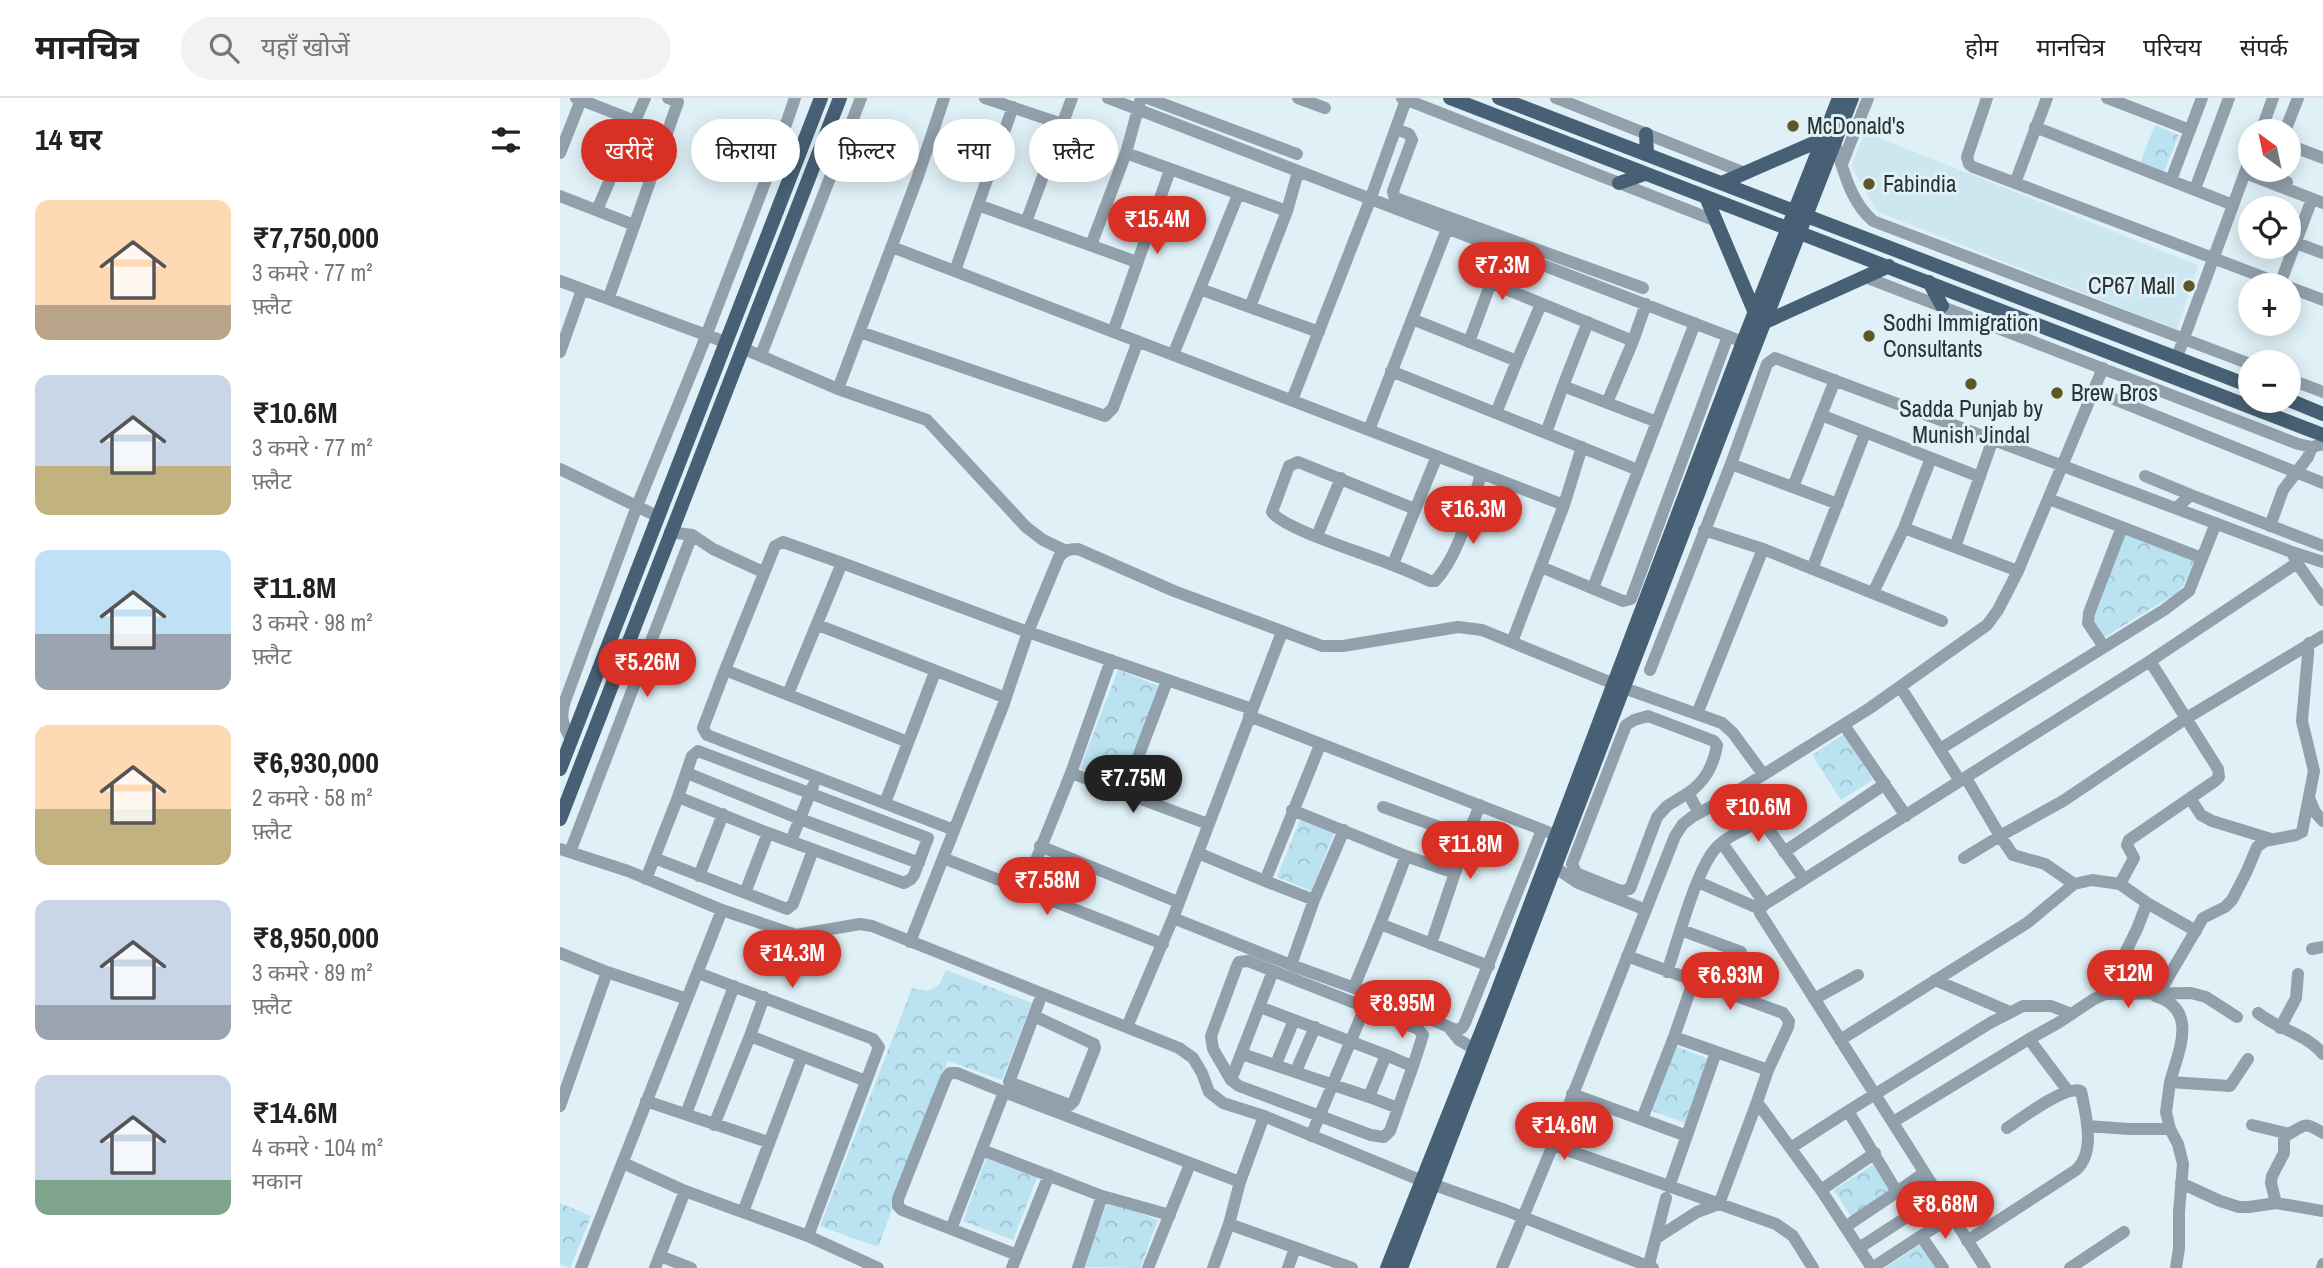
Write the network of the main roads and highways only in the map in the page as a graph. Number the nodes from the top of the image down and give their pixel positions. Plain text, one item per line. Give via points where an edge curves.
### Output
1 (821, 98) edge
2 (840, 98) edge
3 (1450, 98) edge
4 (1499, 98) edge
5 (1839, 98) edge
6 (1853, 98) edge
7 (1646, 134) road end
8 (1829, 141) junction
9 (1647, 154) junction
10 (1646, 174) junction
11 (1619, 183) road end
12 (1722, 183) junction
13 (1706, 197) junction
14 (1801, 214) junction
15 (773, 219) junction
16 (790, 225) junction
17 (1794, 231) junction
18 (1889, 266) junction
19 (1929, 282) junction
20 (1942, 306) road end
21 (1760, 317) junction
22 (725, 342) junction
23 (742, 348) junction
24 (1714, 374) road end
25 (1728, 380) junction
26 (2238, 381) edge
27 (2301, 405) edge
28 (2323, 414) edge
29 (2323, 435) edge
30 (1619, 686) junction
31 (560, 769) edge
32 (560, 819) edge
33 (1427, 1182) junction
34 (1387, 1268) edge
35 (1401, 1268) edge

1 - 15 main road
2 - 16 main road
3 - 10 main road
4 - 9 main road
5 - 8 main road
6 - 8 main road
7 - 9 main road
8 - 12 main road
8 - 14 main road
9 - 12 main road
10 - 11 main road
10 - 13 main road
12 - 14 main road
13 - 17 main road
13 - 21 main road
14 - 17 main road
14 - 26 main road
15 - 16 main road
15 - 22 main road
16 - 23 main road
17 - 18 main road
17 - 21 main road
18 - 19 main road
18 - 21 main road
19 - 20 main road
19 - 29 main road
21 - 25 main road via 1743,342
21 - 30 main road via 1734,400
22 - 23 main road
22 - 31 main road
23 - 32 main road
24 - 25 main road
25 - 30 main road via 1653,562
27 - 28 main road
30 - 33 main road via 1556,868
30 - 33 main road via 1549,833
33 - 34 main road
33 - 35 main road

